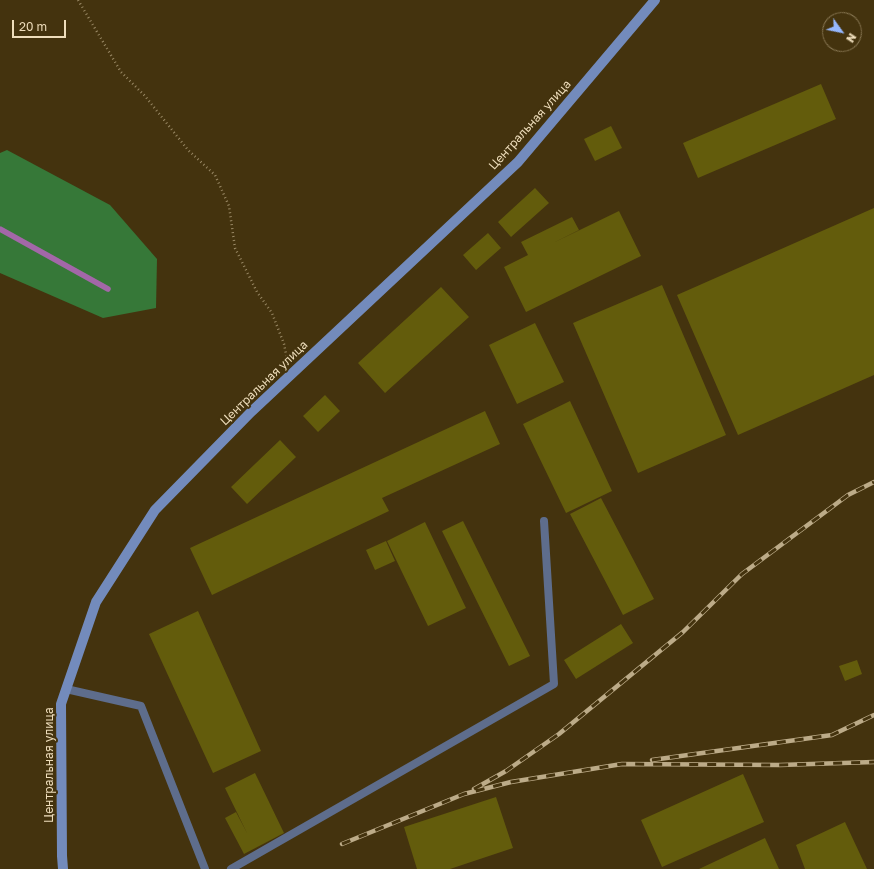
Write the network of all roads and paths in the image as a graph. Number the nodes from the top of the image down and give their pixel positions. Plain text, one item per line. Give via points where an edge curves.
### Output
1 (78, 0) edge
2 (655, 0) edge
3 (290, 375) junction
4 (544, 521) dead end
5 (66, 689) junction
6 (63, 869) edge
7 (205, 869) edge
8 (231, 869) edge

1 - 3 path via 121,72 145,96 188,150 214,176 230,206 235,248 257,292 272,313 284,344
2 - 3 street, Центральная улица via 518,162
3 - 5 street, Центральная улица via 155,510 96,602
4 - 8 lane via 554,684
5 - 6 street, Центральная улица via 61,704
5 - 7 lane via 141,706

